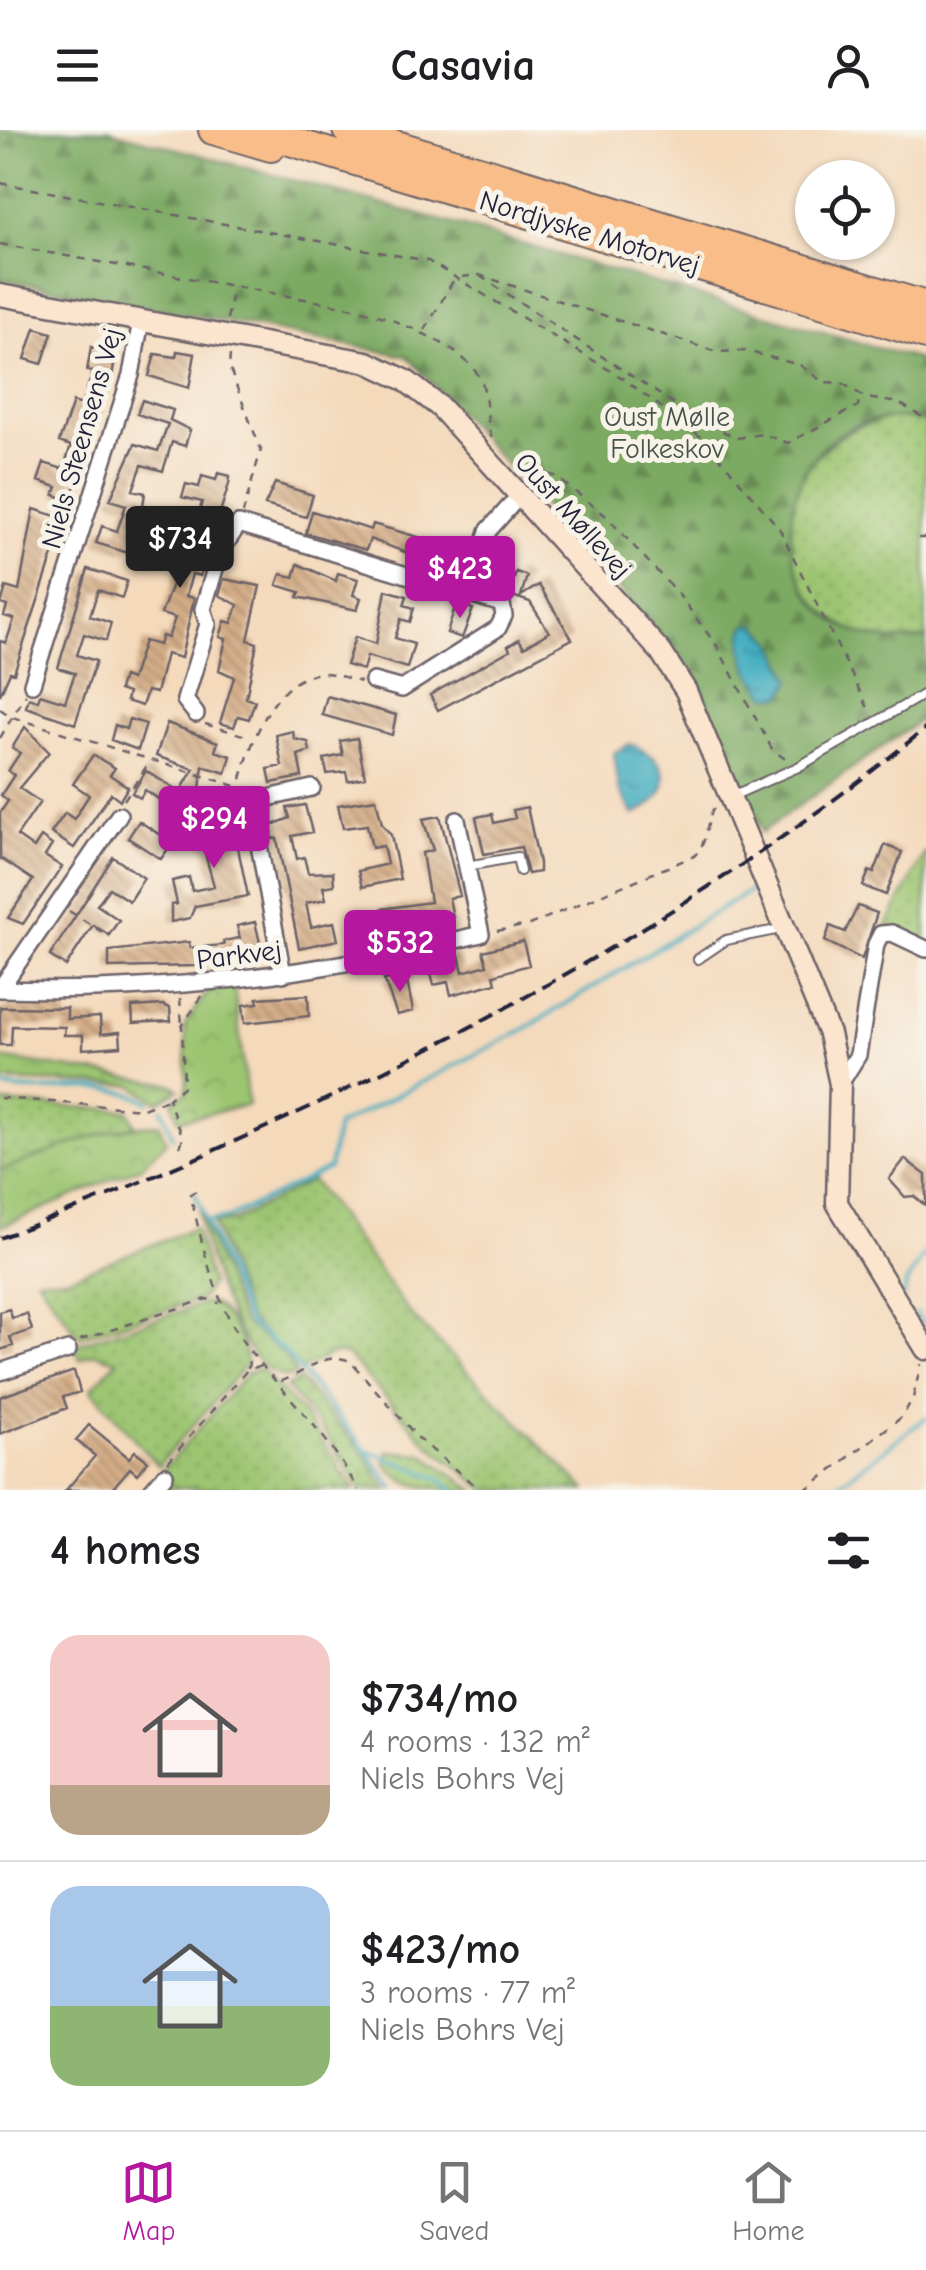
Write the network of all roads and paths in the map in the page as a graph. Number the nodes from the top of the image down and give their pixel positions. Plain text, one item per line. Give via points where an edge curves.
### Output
1 (214, 130) edge
2 (254, 130) edge
3 (347, 130) edge
4 (384, 130) edge
5 (0, 183) edge
6 (638, 218) junction
7 (553, 220) junction
8 (480, 275) junction
9 (459, 277) junction
10 (233, 286) dead end
11 (0, 296) edge
12 (926, 306) edge
13 (141, 321) junction
14 (424, 331) dead end
15 (229, 336) junction
16 (926, 336) edge
17 (860, 395) junction
18 (926, 419) edge
19 (519, 496) junction
20 (239, 524) junction
21 (918, 538) dead end
22 (926, 538) edge
23 (470, 592) junction
24 (373, 680) joint
25 (32, 684) joint
26 (926, 693) edge
27 (0, 709) edge
28 (196, 714) joint
29 (12, 717) junction
30 (875, 723) junction
31 (0, 738) edge
32 (252, 738) junction
33 (151, 760) junction
34 (239, 786) junction
35 (312, 788) dead end
36 (731, 796) junction
37 (251, 802) junction
38 (120, 815) joint
39 (458, 820) dead end
40 (467, 866) junction
41 (520, 871) dead end
42 (58, 904) junction
43 (785, 926) junction
44 (480, 934) junction
45 (110, 937) dead end
46 (926, 949) edge
47 (698, 959) dead end
48 (283, 974) junction
49 (212, 982) junction
50 (0, 989) edge
51 (181, 1005) dead end
52 (182, 1026) junction
53 (840, 1084) junction
54 (0, 1098) edge
55 (168, 1099) junction
56 (180, 1146) dead end
57 (196, 1191) dead end
58 (214, 1287) junction
59 (207, 1299) junction
60 (222, 1304) junction
61 (68, 1350) joint
62 (250, 1350) junction
63 (926, 1352) edge
64 (264, 1366) junction
65 (248, 1370) junction
66 (0, 1372) edge
67 (279, 1381) junction
68 (165, 1475) joint
69 (152, 1490) edge
70 (358, 1490) edge
71 (480, 1490) edge
72 (805, 1490) edge

1 - 7 highway
2 - 7 highway, Nordjyske Motorvej
3 - 6 highway, Nordjyske Motorvej
4 - 6 highway
5 - 9 path via 428,261
6 - 12 highway, Nordjyske Motorvej
7 - 16 highway, Nordjyske Motorvej
8 - 9 path
8 - 17 path via 717,352 746,351 800,365
8 - 17 path via 680,410 737,438 795,440 858,406
9 - 14 path
9 - 30 path via 622,376 705,440 779,528
10 - 15 path
11 - 13 street, Oust Møllevej
13 - 15 street, Oust Møllevej
13 - 25 street, Niels Steensens Vej via 131,374
15 - 19 street, Oust Møllevej via 368,362 405,380 440,407
15 - 20 path via 229,367 260,450
17 - 18 path via 899,403
19 - 23 street via 488,532
19 - 36 street, Oust Møllevej via 660,652 703,724
20 - 23 street
20 - 28 street via 220,552 203,608 208,624 185,700
21 - 22 path
23 - 24 street via 502,604 498,628 402,689
24 - 32 path via 308,676 275,702
25 - 29 path
26 - 30 lane
27 - 29 path
28 - 32 path via 203,723
29 - 31 path
29 - 33 path
30 - 36 lane
32 - 34 path
33 - 34 path
33 - 38 path
34 - 37 path
35 - 37 street
36 - 43 street, Oust Møllevej
36 - 44 path via 714,806 703,848 694,856 528,924
37 - 48 street
38 - 42 street
39 - 40 street
40 - 41 lane via 517,857
40 - 44 street
42 - 45 path
42 - 50 street
43 - 47 lane via 726,940
43 - 53 street, Oust Møllevej via 830,1034
44 - 48 street, Parkvej via 388,958
46 - 53 street, Oust Møllevej via 881,934 858,1055
48 - 49 street, Parkvej
49 - 50 street, Parkvej via 90,992
49 - 52 path
51 - 52 path
52 - 55 path via 184,1086
53 - 63 street, Oust Møllevej via 837,1203
54 - 55 path via 143,1109
55 - 56 path
57 - 58 path via 190,1194
58 - 59 path
58 - 60 path
59 - 60 path
59 - 61 path via 73,1342
60 - 62 path
61 - 66 street
62 - 64 path
62 - 65 path
63 - 72 path via 902,1417
64 - 65 path
64 - 67 path
65 - 68 path via 160,1470
67 - 70 path
67 - 71 path via 340,1357 350,1361 419,1439
68 - 69 street

